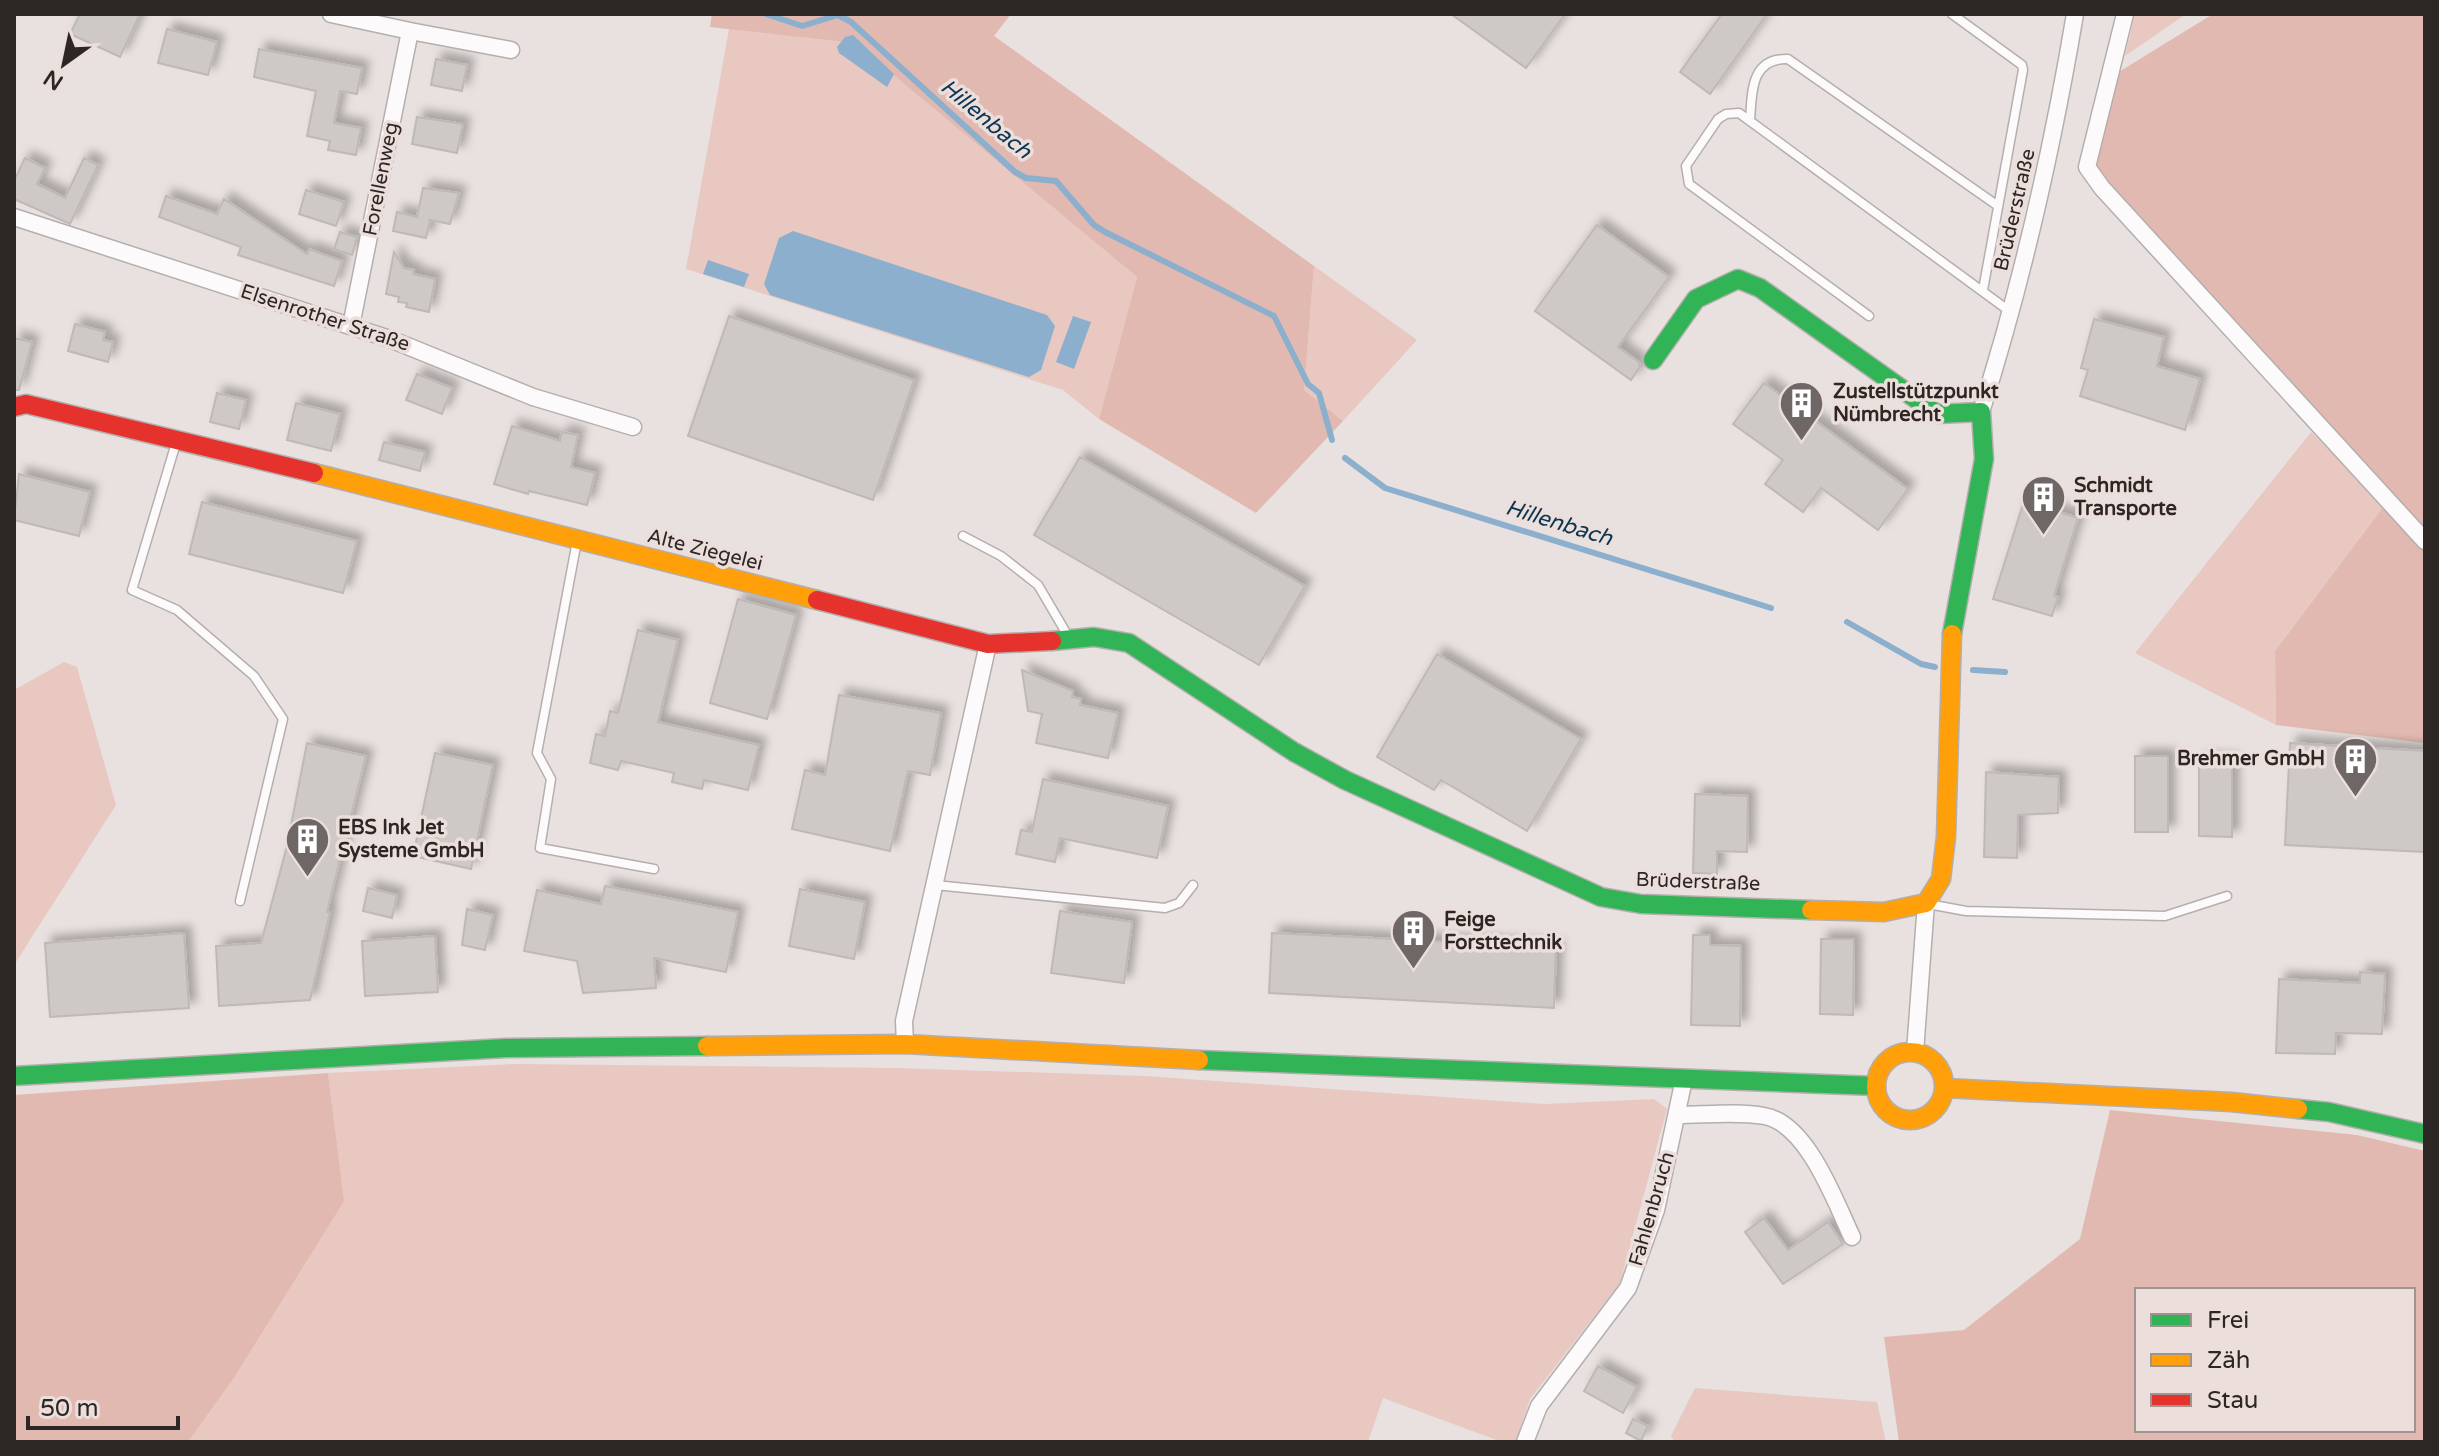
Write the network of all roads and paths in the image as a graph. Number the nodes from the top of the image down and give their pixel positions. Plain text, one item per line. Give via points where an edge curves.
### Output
1 (331, 14) edge
2 (1952, 14) edge
3 (2075, 14) edge
4 (2125, 14) edge
5 (410, 31) junction
6 (511, 50) dead end
7 (1750, 121) junction
8 (1998, 206) junction
9 (14, 217) edge
10 (1983, 290) junction
11 (2012, 313) junction
12 (1869, 316) dead end
13 (351, 326) junction
14 (1653, 360) dead end
15 (14, 407) edge
16 (1981, 412) junction
17 (633, 427) dead end
18 (177, 442) junction
19 (963, 536) dead end
20 (577, 540) junction
21 (2425, 541) edge
22 (1068, 636) junction
23 (988, 644) junction
24 (654, 869) dead end
25 (934, 885) junction
26 (1193, 885) dead end
27 (2227, 896) dead end
28 (240, 901) dead end
29 (1926, 903) junction
30 (905, 1044) junction
31 (1915, 1052) junction
32 (14, 1076) edge
33 (1684, 1079) junction
34 (1876, 1086) junction
35 (1944, 1088) junction
36 (1678, 1115) junction
37 (2425, 1134) edge
38 (1852, 1237) dead end
39 (1525, 1442) edge

1 - 5 street
2 - 8 lane via 2022,65
3 - 11 street, Brüderstraße via 2053,146
4 - 21 street via 2087,167
5 - 6 street
5 - 13 street, Forellenweg
7 - 8 lane via 1758,70 1769,61 1788,59
7 - 10 lane
7 - 12 lane via 1732,113 1718,119 1686,166 1689,184
8 - 10 lane
9 - 13 street, Elsenrother Straße
10 - 11 lane
11 - 16 street, Brüderstraße
13 - 17 street, Elsenrother Straße via 533,397
14 - 16 street via 1696,299 1738,279 1760,288 1937,414
15 - 18 street, Alte Ziegelei via 26,404
16 - 29 street, Brüderstraße via 1984,459 1952,629 1946,837 1941,879
18 - 20 street, Alte Ziegelei
18 - 28 lane via 132,590 177,610 210,638 254,676 283,719
19 - 22 lane via 1001,556 1038,585
20 - 23 street, Alte Ziegelei
20 - 24 lane via 537,753 551,779 540,848
22 - 23 street, Brüderstraße via 1015,647
22 - 29 street, Brüderstraße via 1129,643 1345,780 1601,897 1641,904 1884,912
23 - 25 street
25 - 26 lane via 1165,908 1179,903
25 - 30 street via 904,1021
27 - 29 lane via 2165,916 1966,911
29 - 31 street
30 - 32 street via 506,1048
30 - 33 street
31 - 34 street via 1885,1062
31 - 35 street via 1934,1061
33 - 34 street
33 - 36 street, Fahlenbruch
34 - 35 street via 1888,1112 1910,1120 1932,1112
35 - 37 street via 2231,1102 2329,1112
36 - 38 street via 1766,1116 1795,1132
36 - 39 street, Fahlenbruch via 1656,1210 1628,1288 1539,1406

